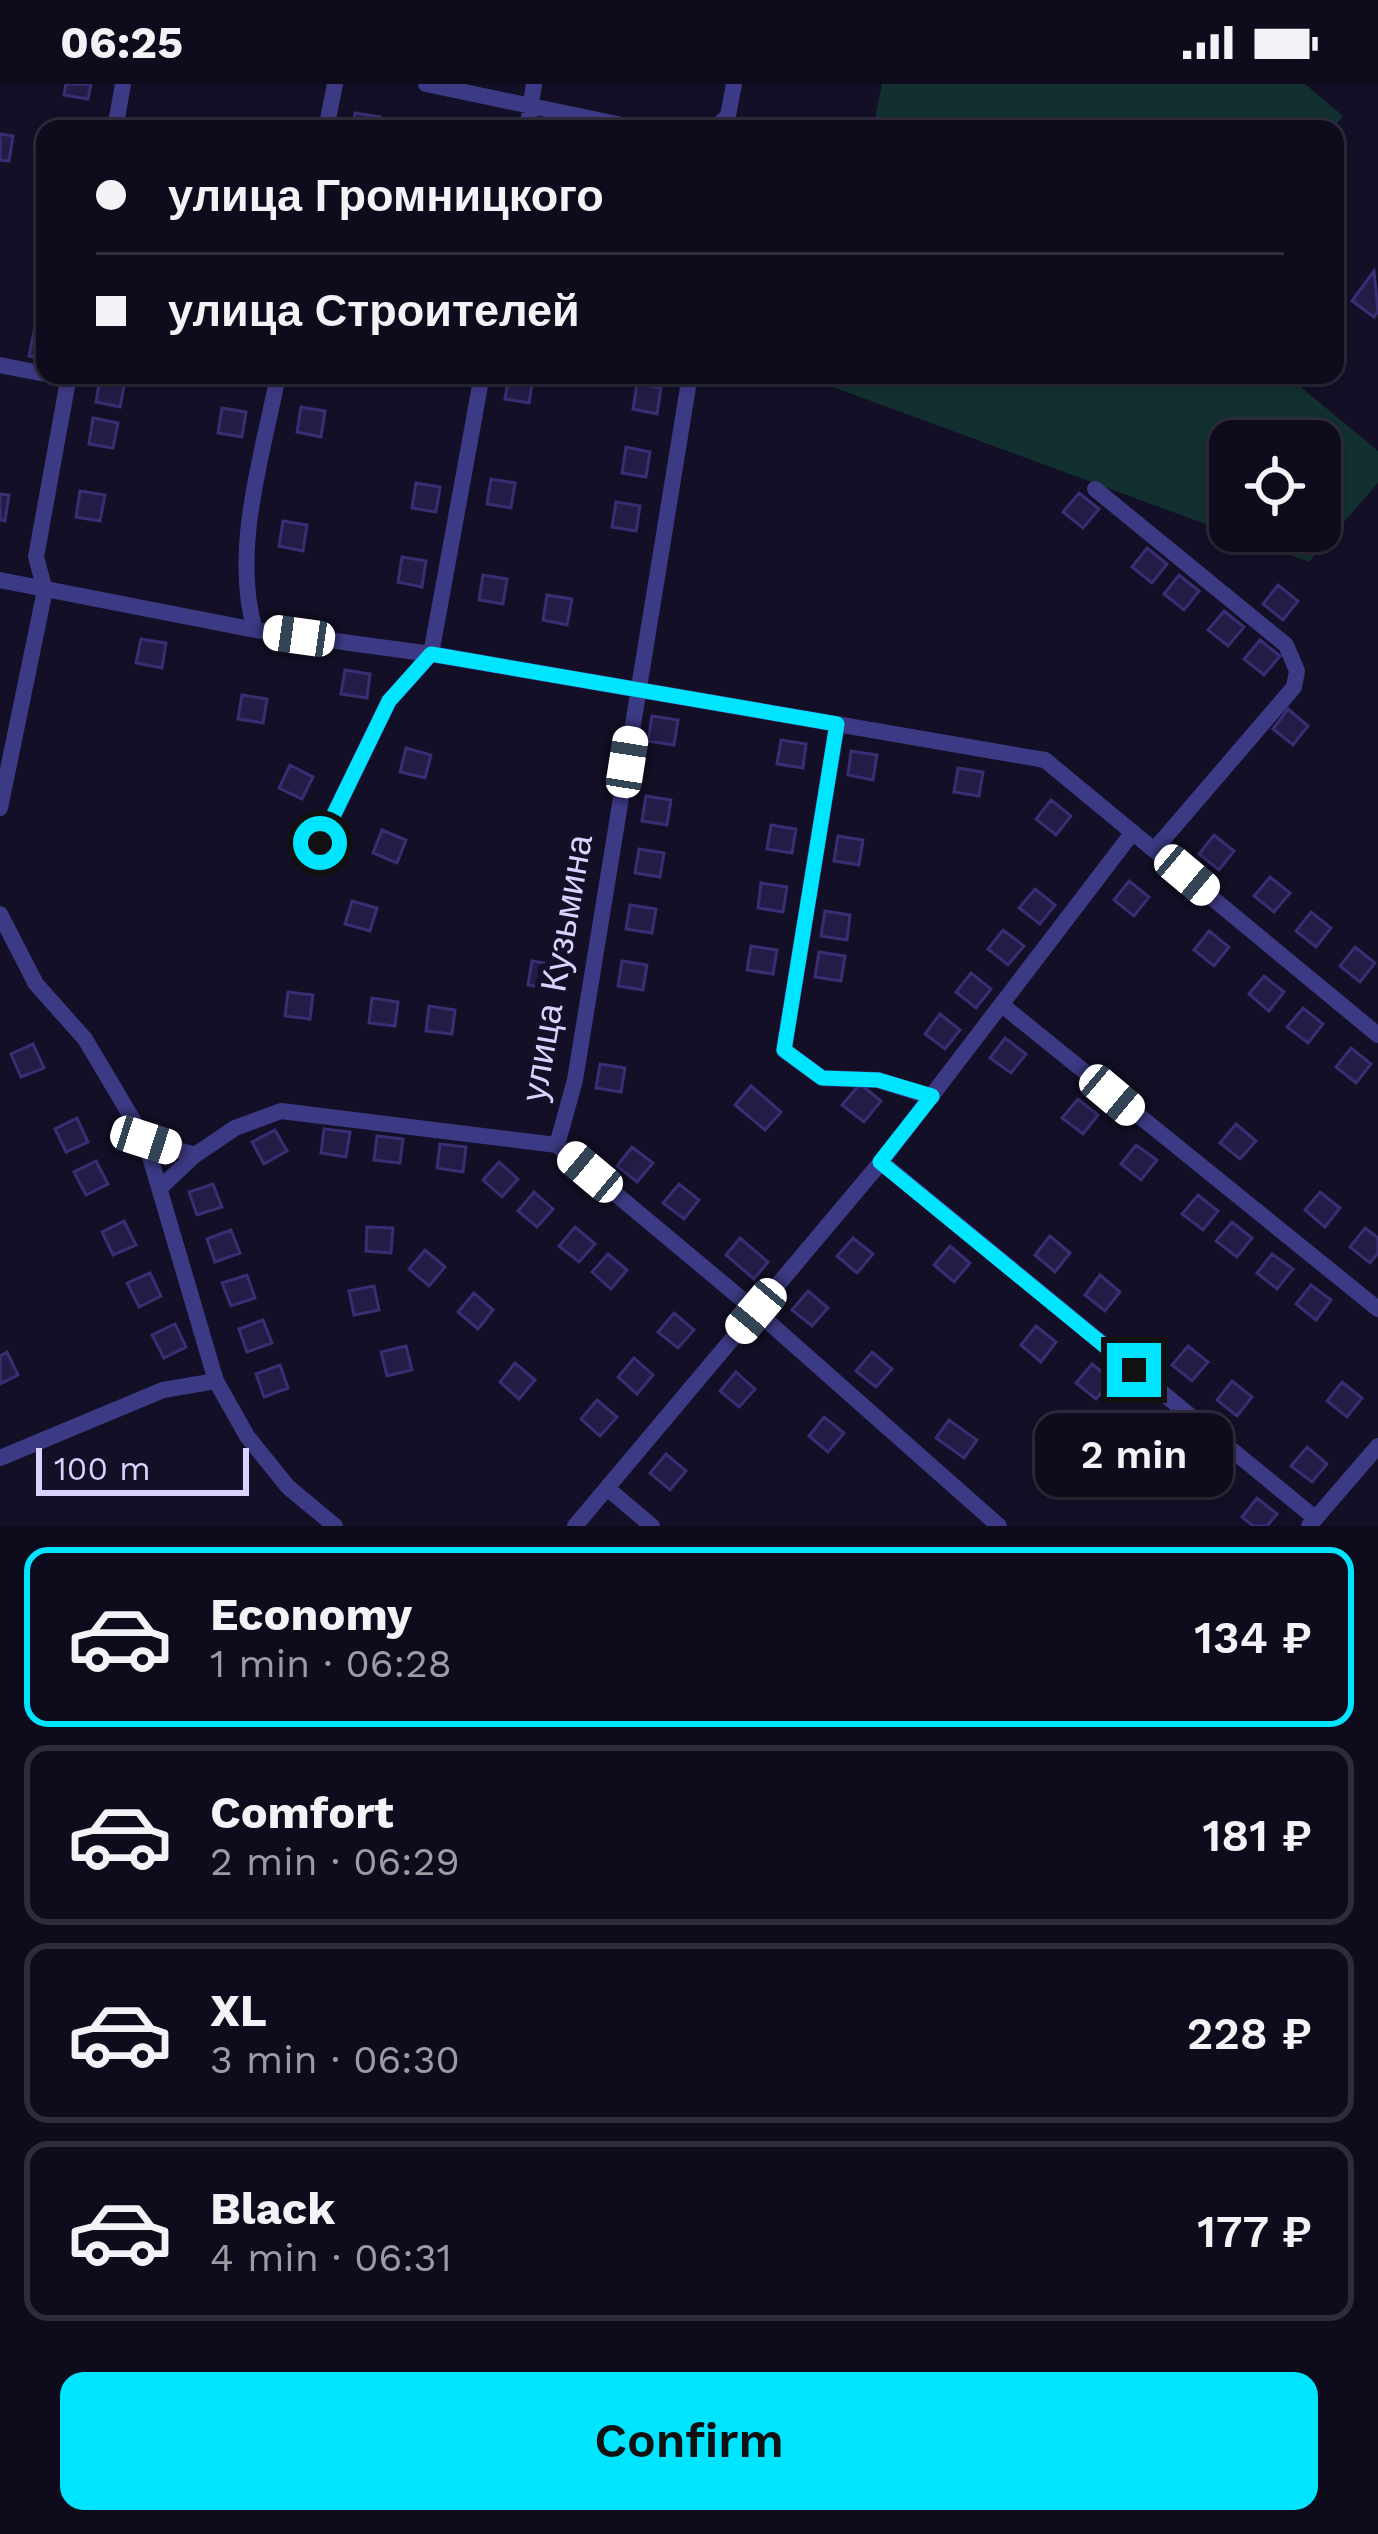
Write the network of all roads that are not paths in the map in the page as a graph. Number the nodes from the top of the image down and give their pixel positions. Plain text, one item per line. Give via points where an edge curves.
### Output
1 (123, 84) edge
2 (335, 84) edge
3 (426, 84) edge
4 (534, 84) edge
5 (734, 84) edge
6 (531, 108) junction
7 (117, 120) edge
8 (328, 120) edge
9 (529, 120) edge
10 (594, 120) edge
11 (723, 120) edge
12 (0, 365) edge
13 (36, 372) edge
14 (57, 384) edge
15 (276, 384) edge
16 (480, 384) edge
17 (689, 384) edge
18 (1095, 489) dead end
19 (0, 580) edge
20 (45, 590) junction
21 (254, 630) junction
22 (431, 654) junction
23 (638, 689) junction
24 (837, 724) junction
25 (0, 808) edge
26 (1133, 832) junction
27 (320, 843) dead end
28 (1155, 849) junction
29 (0, 914) edge
30 (1002, 1005) junction
31 (1378, 1035) edge
32 (932, 1096) junction
33 (146, 1140) junction
34 (557, 1145) junction
35 (195, 1155) junction
36 (880, 1162) junction
37 (161, 1186) junction
38 (1378, 1309) edge
39 (756, 1311) junction
40 (216, 1381) junction
41 (1378, 1446) edge
42 (6, 1454) edge
43 (607, 1488) junction
44 (1312, 1522) edge
45 (335, 1526) edge
46 (574, 1526) edge
47 (652, 1526) edge
48 (999, 1526) edge

1 - 7 street
2 - 8 street
3 - 6 street
4 - 6 street
5 - 11 street
6 - 9 street
6 - 10 street
12 - 13 street
14 - 20 street via 36,557
15 - 21 street via 250,527 246,601
16 - 22 street
17 - 23 street, улица Кузьмина
18 - 28 street via 1286,645 1297,670 1294,687
19 - 20 street
20 - 21 street
20 - 25 street
21 - 22 street
22 - 23 street
22 - 27 street via 389,701
23 - 24 street
23 - 34 street, улица Кузьмина via 575,1080
24 - 26 street via 1045,760
24 - 32 street via 784,1050 822,1078 878,1080
26 - 28 street
26 - 30 street
28 - 31 street
29 - 33 street via 36,984 85,1039
30 - 32 street
30 - 38 street
32 - 36 street
33 - 35 street
33 - 37 street
34 - 35 street via 281,1112 235,1128
34 - 39 street
35 - 37 street
36 - 39 street
36 - 44 street
37 - 40 street
39 - 43 street
39 - 48 street
40 - 42 street via 163,1390
40 - 45 street via 274,1470
41 - 44 street
43 - 46 street
43 - 47 street

